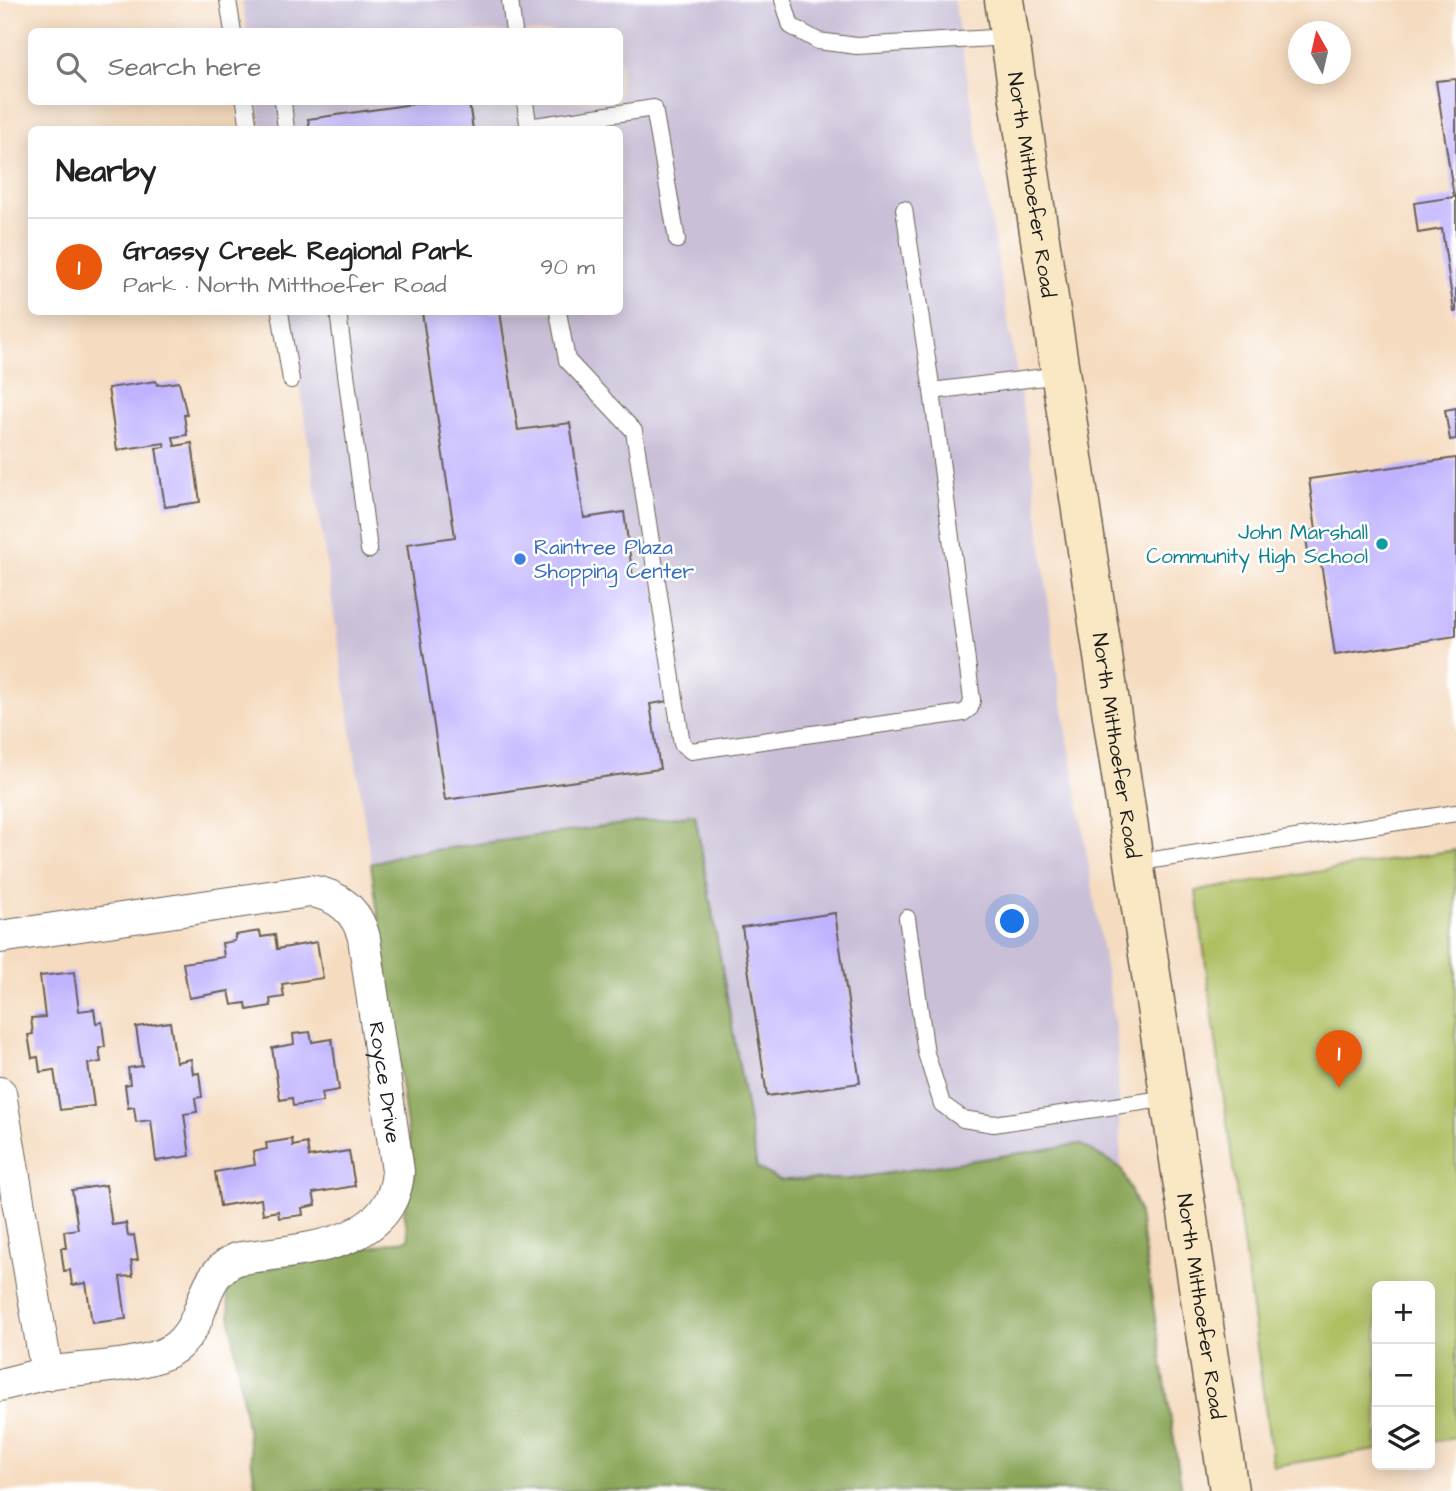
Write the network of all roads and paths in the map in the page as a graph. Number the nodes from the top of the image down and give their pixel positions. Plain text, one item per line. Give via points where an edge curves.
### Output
1 (228, 0) edge
2 (510, 0) edge
3 (783, 0) edge
4 (1006, 18) edge
5 (232, 28) edge
6 (514, 28) edge
7 (245, 105) edge
8 (283, 105) edge
9 (525, 105) edge
10 (248, 126) edge
11 (286, 126) edge
12 (529, 126) edge
13 (542, 126) edge
14 (904, 209) dead end
15 (677, 240) dead end
16 (280, 315) edge
17 (338, 315) edge
18 (559, 315) edge
19 (1060, 375) junction
20 (291, 380) dead end
21 (933, 391) junction
22 (369, 550) dead end
23 (1456, 813) edge
24 (1134, 863) junction
25 (907, 918) dead end
26 (0, 937) edge
27 (0, 1093) edge
28 (1169, 1098) junction
29 (47, 1374) junction
30 (0, 1385) edge
31 (1229, 1491) edge

1 - 5 lane
2 - 6 lane
3 - 4 lane via 791,26 818,41 857,46
4 - 19 main road, North Mitthoefer Road
7 - 10 lane
8 - 11 lane
9 - 12 lane
13 - 15 lane via 654,108
14 - 21 lane
16 - 20 lane
17 - 22 lane
18 - 21 lane via 567,360 634,431 682,744 691,751 963,713 970,708
19 - 21 lane
19 - 24 main road, North Mitthoefer Road
23 - 24 lane
24 - 28 main road, North Mitthoefer Road
25 - 28 lane via 926,1052 942,1104 963,1119 994,1124
26 - 29 street, Royce Drive via 310,891 342,902 359,921 364,938 397,1159 398,1182 391,1203 370,1227 340,1241 236,1259 225,1265 206,1286 195,1325 170,1351 152,1358
27 - 29 street
28 - 31 main road, North Mitthoefer Road
29 - 30 street, Royce Drive

